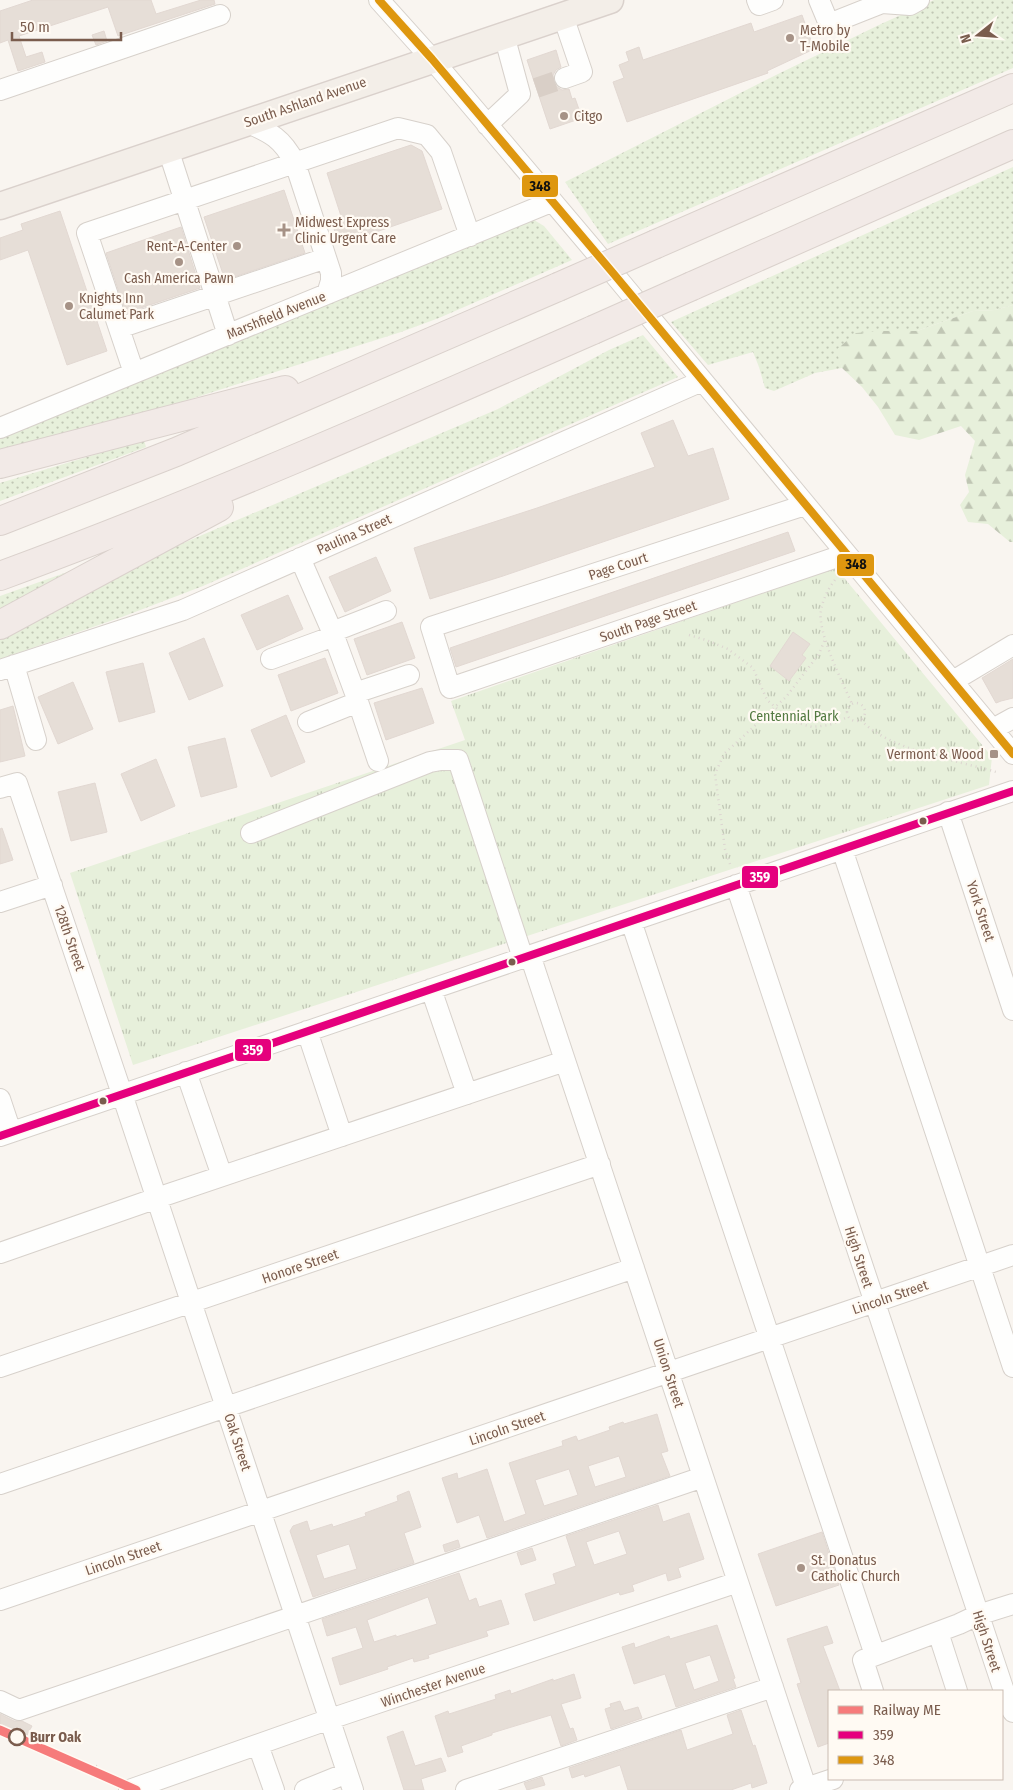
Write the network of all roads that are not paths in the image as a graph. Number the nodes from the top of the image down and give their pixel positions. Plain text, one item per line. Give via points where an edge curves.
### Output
1 (379, 0) edge
2 (610, 0) edge
3 (758, 0) edge
4 (773, 0) edge
5 (819, 0) edge
6 (919, 0) edge
7 (881, 1) edge
8 (220, 16) dead end
9 (563, 16) junction
10 (504, 35) junction
11 (432, 59) junction
12 (565, 78) tunnel mouth
13 (1013, 88) edge
14 (0, 90) edge
15 (246, 122) junction
16 (487, 125) junction
17 (1013, 144) edge
18 (168, 149) junction
19 (295, 163) junction
20 (184, 200) junction
21 (551, 202) junction
22 (0, 206) edge
23 (470, 236) junction
24 (326, 258) junction
25 (327, 294) junction
26 (215, 295) junction
27 (119, 328) junction
28 (228, 335) junction
29 (374, 367) junction
30 (134, 373) junction
31 (477, 381) junction
32 (702, 381) junction
33 (0, 428) edge
34 (0, 464) edge
35 (805, 505) junction
36 (0, 521) edge
37 (846, 554) junction
38 (300, 558) junction
39 (0, 576) edge
40 (386, 611) dead end
41 (0, 625) edge
42 (333, 634) junction
43 (1013, 645) edge
44 (271, 659) dead end
45 (7, 667) edge
46 (409, 675) dead end
47 (952, 681) junction
48 (450, 688) joint
49 (356, 697) junction
50 (1013, 718) edge
51 (308, 722) dead end
52 (993, 729) junction
53 (36, 740) dead end
54 (1013, 754) edge
55 (378, 761) dead end
56 (8, 786) edge
57 (1013, 791) edge
58 (948, 812) junction
59 (251, 833) dead end
60 (842, 849) junction
61 (52, 885) junction
62 (736, 885) junction
63 (0, 902) edge
64 (631, 921) junction
65 (526, 956) junction
66 (431, 989) junction
67 (1013, 1010) edge
68 (307, 1031) junction
69 (565, 1061) junction
70 (186, 1072) junction
71 (122, 1094) junction
72 (467, 1094) junction
73 (0, 1098) edge
74 (5, 1134) edge
75 (342, 1136) junction
76 (600, 1164) junction
77 (222, 1176) junction
78 (157, 1198) junction
79 (0, 1253) edge
80 (1013, 1255) edge
81 (980, 1266) junction
82 (634, 1268) junction
83 (192, 1302) junction
84 (874, 1303) junction
85 (769, 1338) junction
86 (1013, 1366) edge
87 (0, 1367) edge
88 (668, 1372) junction
89 (226, 1407) junction
90 (703, 1477) junction
91 (0, 1484) edge
92 (261, 1512) junction
93 (738, 1582) junction
94 (0, 1600) edge
95 (1013, 1604) edge
96 (978, 1615) junction
97 (296, 1616) junction
98 (938, 1632) junction
99 (875, 1655) junction
100 (773, 1687) junction
101 (873, 1690) edge
102 (957, 1690) edge
103 (0, 1701) edge
104 (1013, 1712) edge
105 (330, 1720) junction
106 (258, 1745) junction
107 (830, 1780) edge
108 (350, 1781) edge
109 (804, 1789) edge
110 (129, 1790) edge
111 (274, 1790) edge
112 (305, 1790) edge
113 (466, 1790) edge

1 - 11 street
2 - 9 main road, South Ashland Avenue
3 - 4 street via 759,5
5 - 7 street via 829,24
6 - 7 street via 910,5
8 - 14 street
9 - 10 main road, South Ashland Avenue
9 - 12 street via 582,72
10 - 11 main road, South Ashland Avenue
10 - 16 street via 528,91
11 - 15 main road, South Ashland Avenue
11 - 16 street
13 - 29 highway, bridge
15 - 18 main road, South Ashland Avenue
15 - 19 street via 280,140
16 - 21 street
17 - 31 highway, bridge
18 - 20 street
18 - 22 main road, South Ashland Avenue
19 - 20 street
19 - 23 street via 398,128 427,134 441,152
19 - 24 street
20 - 26 street
20 - 27 street via 87,233
21 - 23 street, Marshfield Avenue
21 - 32 street
23 - 25 street, Marshfield Avenue
24 - 25 street via 331,273
24 - 26 street
25 - 28 street, Marshfield Avenue
26 - 27 street
26 - 28 street
27 - 30 street
28 - 30 street, Marshfield Avenue
29 - 34 highway
29 - 36 highway via 168,455
30 - 33 street, Marshfield Avenue
31 - 39 highway via 193,501
31 - 41 highway via 218,508
32 - 35 street
32 - 38 street, Paulina Street
35 - 37 street
35 - 48 street, Page Court via 431,627
37 - 47 street
37 - 48 street, South Page Street
38 - 42 street
38 - 45 street, Paulina Street via 183,610
40 - 42 street
42 - 44 street
42 - 49 street
43 - 47 street
45 - 53 street
46 - 49 street
47 - 52 street
49 - 51 street
49 - 55 street
50 - 52 street
52 - 54 street
56 - 61 street, 128th Street
57 - 58 street
58 - 60 street
58 - 67 street, York Street
59 - 65 street, Union Street via 430,762 458,760
60 - 62 street
60 - 81 street
61 - 63 street
61 - 71 street, 128th Street
62 - 64 street
62 - 84 street, High Street
64 - 65 street
64 - 85 street
65 - 66 street
65 - 69 street, Union Street
66 - 68 street
66 - 72 street
68 - 70 street
68 - 75 street
69 - 72 street
69 - 76 street, Union Street
70 - 71 street
70 - 77 street
71 - 74 street
71 - 78 street, Oak Street
72 - 75 street
73 - 74 street
75 - 77 street
76 - 82 street, Union Street
76 - 83 street, Honore Street
77 - 78 street
78 - 79 street
78 - 83 street, Oak Street
80 - 81 street, Lincoln Street
81 - 84 street, Lincoln Street
81 - 86 street
82 - 88 street, Union Street
82 - 89 street
83 - 87 street, Honore Street
83 - 89 street, Oak Street
84 - 85 street, Lincoln Street
84 - 96 street, High Street
85 - 88 street, Lincoln Street
85 - 99 street
88 - 90 street, Union Street
88 - 92 street, Lincoln Street
89 - 91 street
89 - 92 street, Oak Street
90 - 93 street, Union Street
90 - 97 street
92 - 94 street, Lincoln Street
92 - 97 street, Oak Street
93 - 100 street, Union Street
93 - 105 street, Winchester Avenue
95 - 96 street
96 - 98 street
96 - 104 street, High Street
97 - 103 street via 19,1710
97 - 105 street, Oak Street
98 - 99 street
98 - 102 street
99 - 101 street via 862,1660
100 - 109 street, Union Street
100 - 113 street
105 - 106 street, Winchester Avenue
105 - 108 street, Oak Street
106 - 110 street, Winchester Avenue
106 - 111 street
107 - 109 street
108 - 112 street

